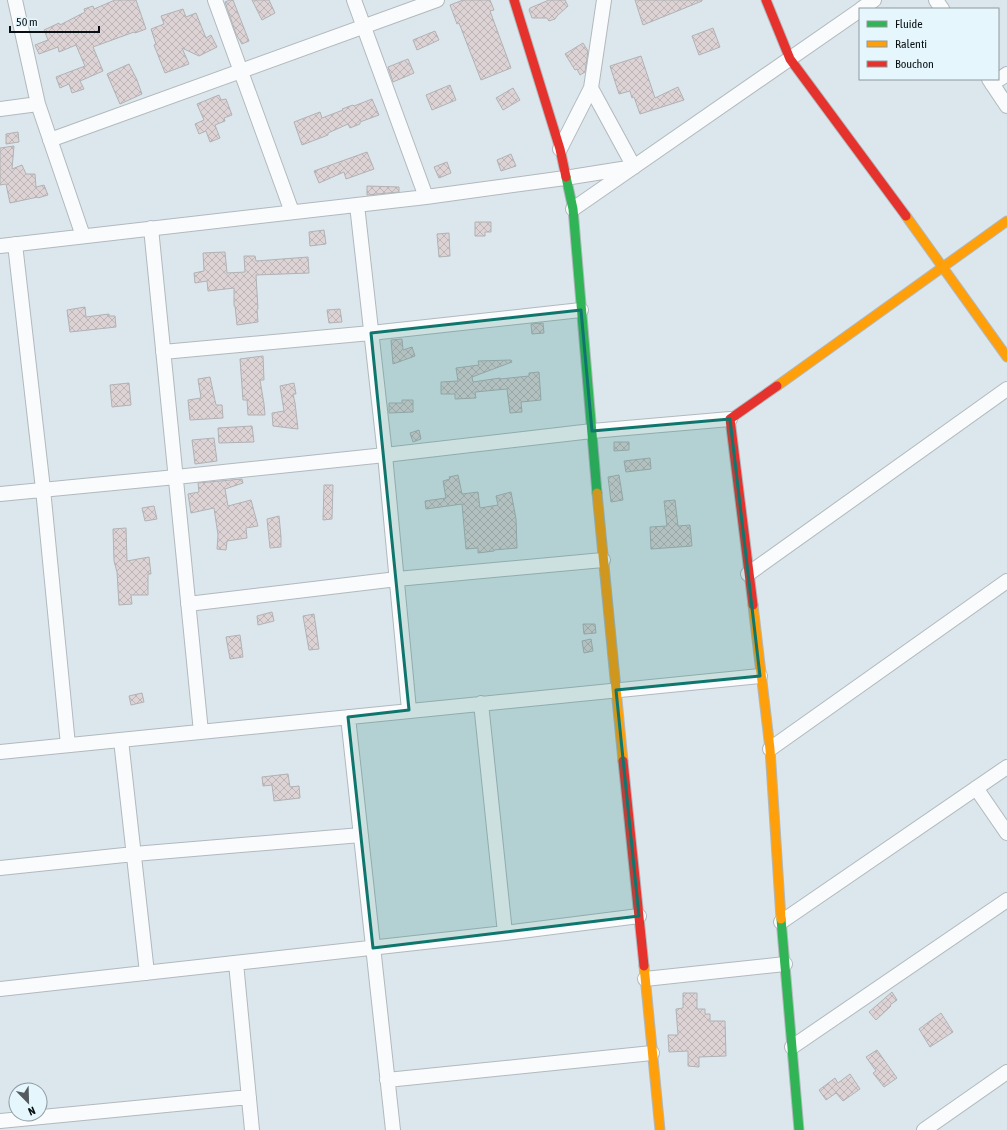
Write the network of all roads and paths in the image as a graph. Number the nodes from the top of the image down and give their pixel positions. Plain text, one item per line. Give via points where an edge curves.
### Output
1 (215, 0) edge
2 (354, 0) edge
3 (437, 0) edge
4 (514, 0) edge
5 (604, 0) edge
6 (766, 0) edge
7 (874, 0) edge
8 (19, 1) edge
9 (864, 8) edge
10 (859, 11) edge
11 (364, 26) junction
12 (790, 59) junction
13 (241, 71) junction
14 (990, 82) edge
15 (591, 88) junction
16 (38, 104) junction
17 (1007, 106) edge
18 (0, 108) edge
19 (50, 140) junction
20 (560, 150) junction
21 (634, 167) junction
22 (565, 178) junction
23 (426, 197) junction
24 (357, 205) junction
25 (573, 210) junction
26 (292, 212) junction
27 (1007, 221) edge
28 (151, 228) junction
29 (83, 236) junction
30 (15, 244) junction
31 (0, 246) edge
32 (943, 267) junction
33 (581, 310) junction
34 (371, 333) junction
35 (163, 352) junction
36 (1007, 357) edge
37 (1007, 389) edge
38 (730, 419) junction
39 (592, 431) junction
40 (385, 455) junction
41 (176, 477) junction
42 (43, 489) junction
43 (0, 494) edge
44 (602, 560) junction
45 (748, 574) junction
46 (397, 579) junction
47 (1005, 588) edge
48 (188, 604) junction
49 (760, 676) junction
50 (616, 690) junction
51 (481, 703) junction
52 (410, 710) junction
53 (348, 717) junction
54 (201, 732) junction
55 (121, 740) junction
56 (68, 745) junction
57 (770, 749) junction
58 (0, 752) edge
59 (1007, 766) edge
60 (976, 788) junction
61 (1007, 833) edge
62 (361, 835) junction
63 (134, 854) junction
64 (0, 868) edge
65 (1007, 900) edge
66 (639, 916) junction
67 (781, 922) junction
68 (505, 933) junction
69 (373, 948) junction
70 (236, 963) junction
71 (785, 964) junction
72 (147, 973) junction
73 (645, 979) junction
74 (0, 988) edge
75 (792, 1047) junction
76 (652, 1053) junction
77 (1007, 1072) edge
78 (387, 1080) junction
79 (249, 1097) junction
80 (0, 1121) edge
81 (252, 1130) edge
82 (393, 1130) edge
83 (660, 1130) edge
84 (799, 1130) edge
85 (924, 1130) edge

1 - 13 street
2 - 11 street
3 - 11 street
4 - 20 street
5 - 15 street
6 - 12 street
7 - 9 street
8 - 16 street
10 - 12 street
11 - 13 street
11 - 23 street
12 - 21 street
12 - 32 street
13 - 19 street
13 - 26 street
14 - 17 street
15 - 20 street
15 - 21 street
16 - 18 street
16 - 19 street
19 - 29 street
20 - 22 street
21 - 22 street
21 - 25 street
22 - 23 street
22 - 25 street
23 - 24 street
24 - 26 street
24 - 34 street
25 - 33 street
26 - 28 street
27 - 32 street
28 - 29 street
28 - 35 street
29 - 30 street
30 - 31 street
30 - 42 street
32 - 36 street
32 - 38 street
33 - 34 street
33 - 39 street
34 - 35 street
34 - 40 street
35 - 41 street
37 - 45 street
38 - 39 street
38 - 45 street
39 - 40 street
39 - 44 street
40 - 41 street
40 - 46 street
41 - 42 street
41 - 48 street
42 - 43 street
42 - 56 street
44 - 46 street
44 - 50 street
45 - 49 street
46 - 48 street
46 - 52 street
47 - 57 street
48 - 54 street
49 - 50 street
49 - 57 street
50 - 51 street
50 - 66 street
51 - 52 street
51 - 68 street
52 - 53 street
53 - 54 street
53 - 62 street
54 - 55 street
55 - 56 street
55 - 63 street
56 - 58 street
57 - 67 street
59 - 60 street
60 - 61 street
60 - 67 street
62 - 63 street
62 - 69 street
63 - 64 street
63 - 72 street
65 - 75 street
66 - 68 street
66 - 73 street
67 - 71 street
68 - 69 street
69 - 70 street
69 - 78 street
70 - 72 street
70 - 79 street
71 - 73 street
71 - 75 street
72 - 74 street
73 - 76 street
75 - 84 street
76 - 78 street
76 - 83 street
77 - 85 street
78 - 82 street
79 - 80 street
79 - 81 street

